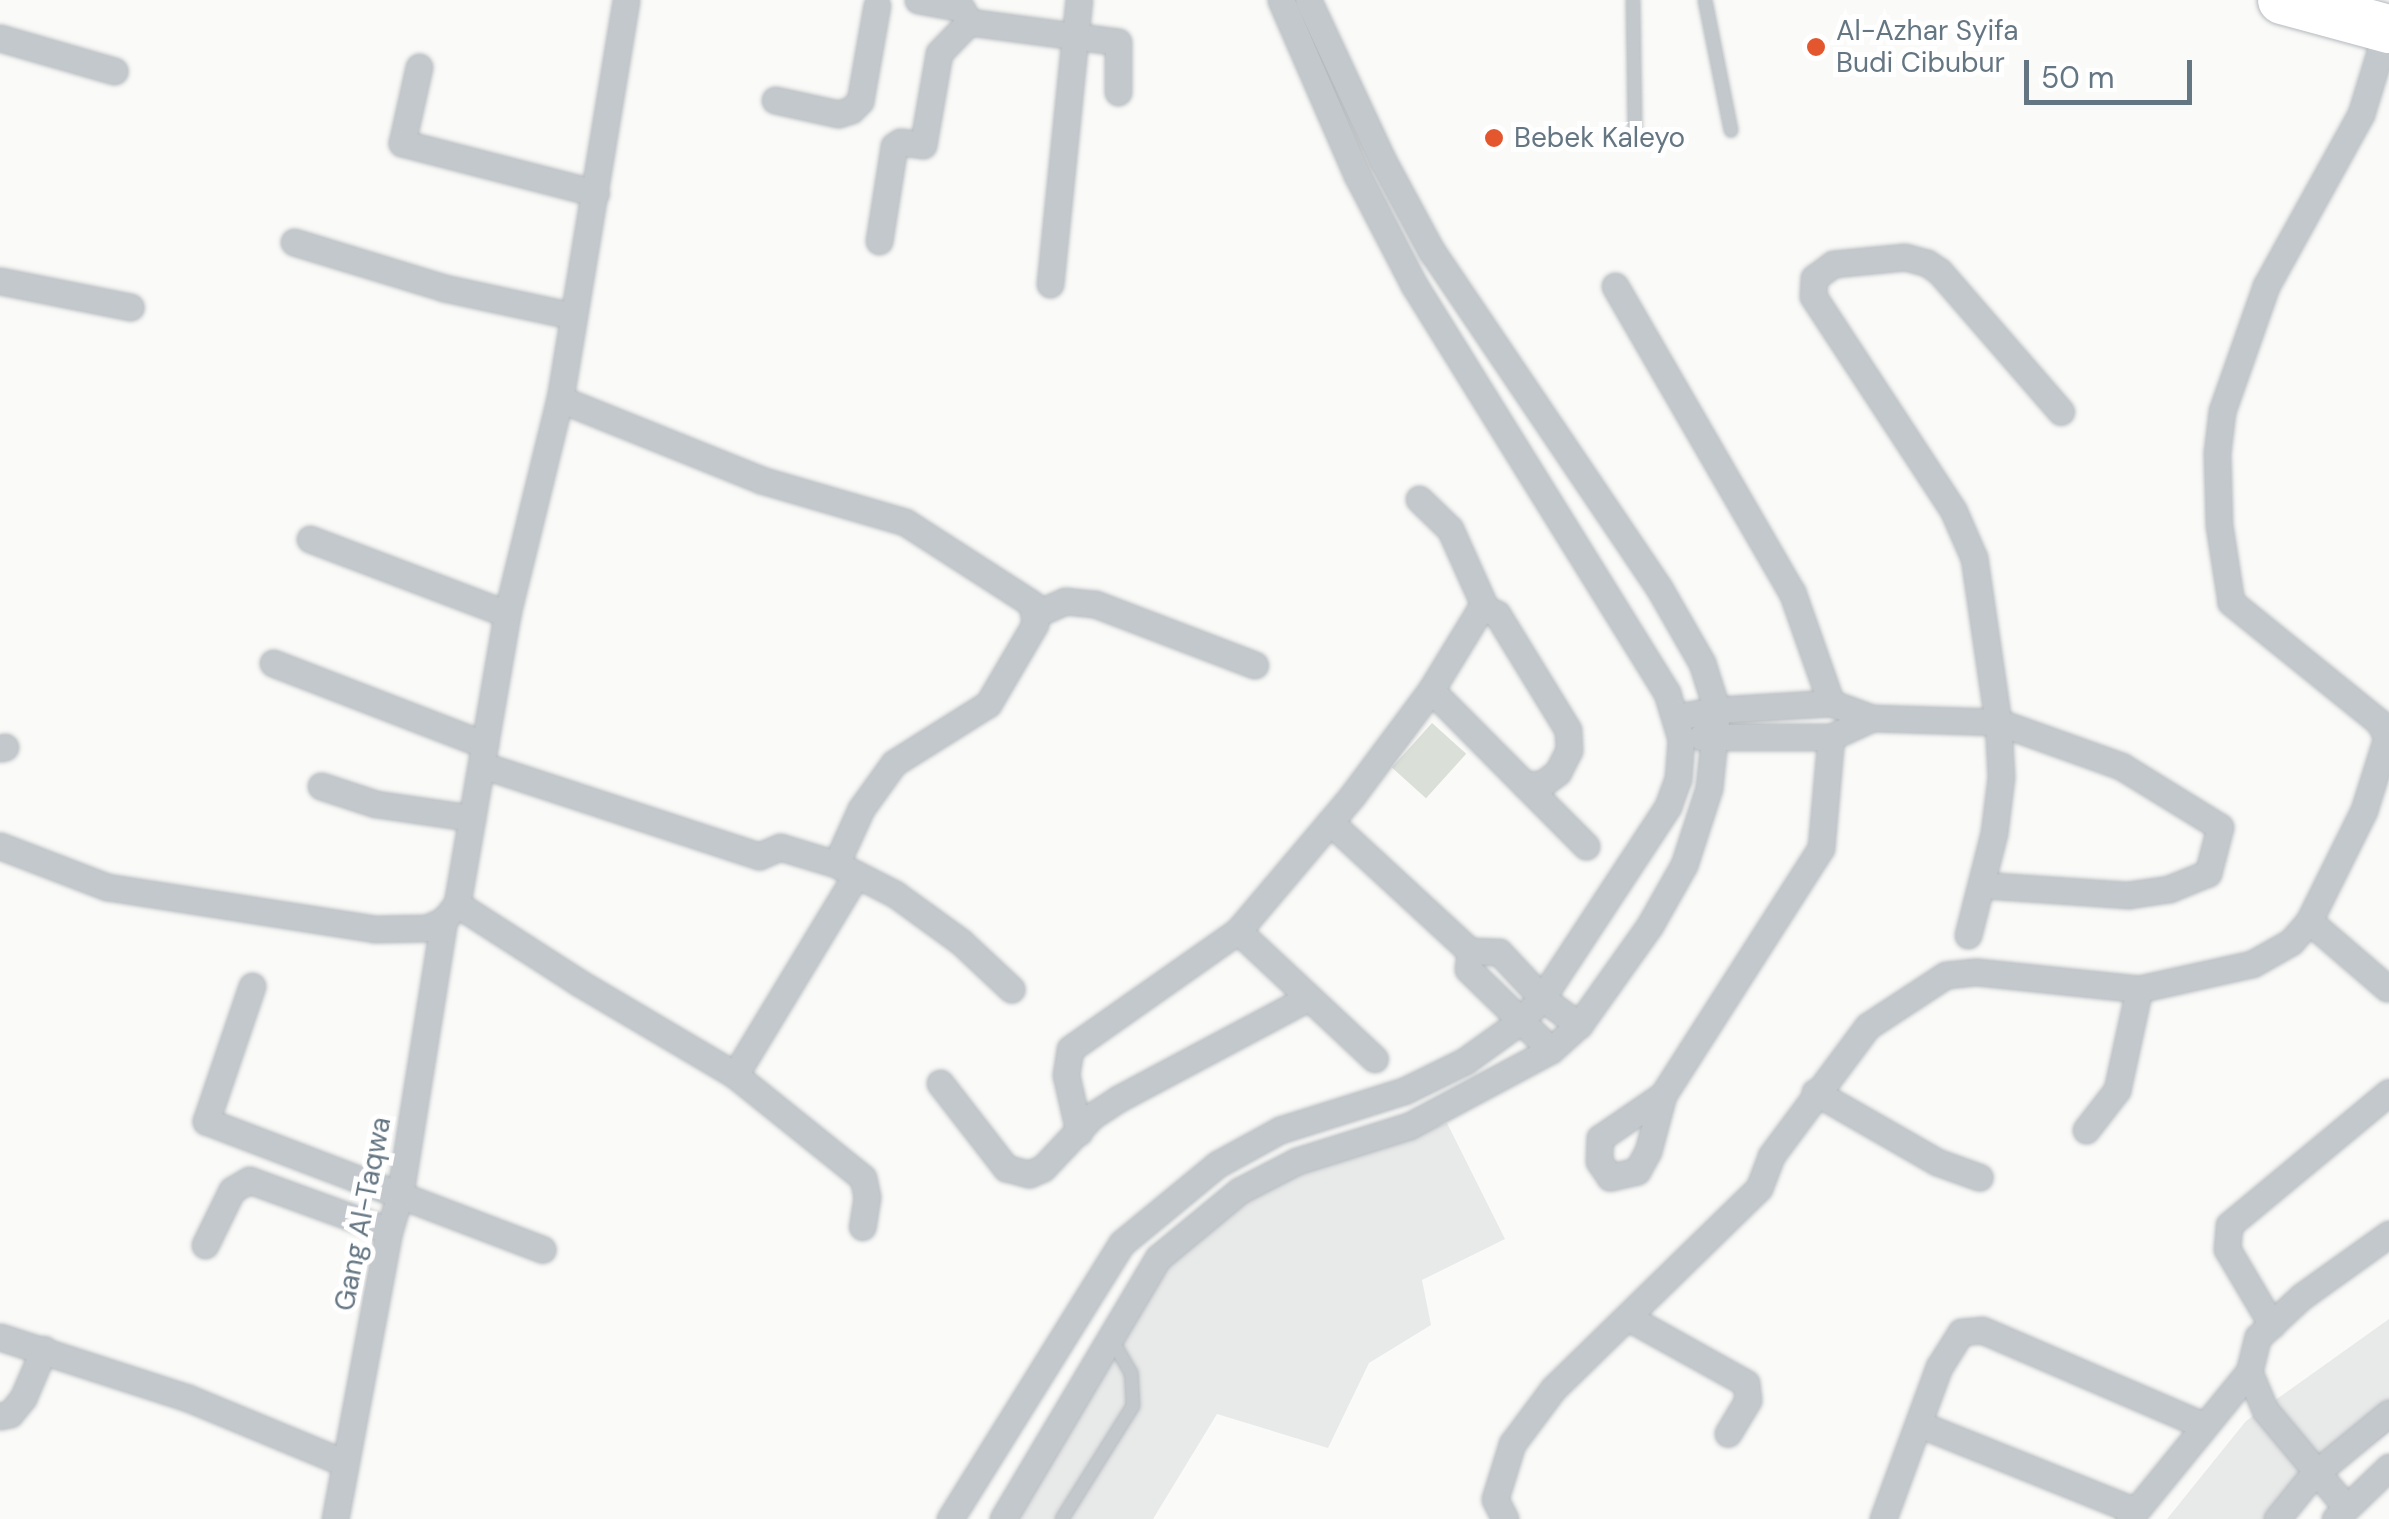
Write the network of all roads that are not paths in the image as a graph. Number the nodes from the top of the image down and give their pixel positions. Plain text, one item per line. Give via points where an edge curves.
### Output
1 (626, 0) edge
2 (915, 0) edge
3 (1079, 0) edge
4 (1281, 0) edge
5 (1308, 0) edge
6 (1634, 0) edge
7 (1705, 0) edge
8 (2282, 0) edge
9 (874, 3) edge
10 (969, 22) junction
11 (2388, 29) edge
12 (0, 38) edge
13 (1074, 38) junction
14 (1314, 48) junction
15 (419, 67) dead end
16 (114, 71) dead end
17 (1118, 92) dead end
18 (775, 100) dead end
19 (1732, 130) dead end
20 (1635, 134) dead end
21 (596, 193) junction
22 (880, 241) dead end
23 (294, 242) dead end
24 (0, 281) edge
25 (1050, 284) dead end
26 (1614, 286) dead end
27 (130, 307) dead end
28 (573, 316) junction
29 (560, 399) junction
30 (2061, 412) dead end
31 (1420, 499) dead end
32 (310, 539) dead end
33 (1486, 609) junction
34 (507, 614) junction
35 (1036, 614) junction
36 (273, 663) dead end
37 (1255, 664) dead end
38 (1431, 690) junction
39 (1831, 703) junction
40 (1872, 718) junction
41 (1716, 722) junction
42 (1998, 722) junction
43 (1678, 728) junction
44 (1831, 738) junction
45 (483, 755) junction
46 (1524, 785) junction
47 (321, 786) dead end
48 (472, 818) junction
49 (1330, 822) junction
50 (0, 846) edge
51 (1586, 846) dead end
52 (846, 870) junction
53 (1980, 886) junction
54 (451, 912) junction
55 (2309, 920) junction
56 (1238, 930) junction
57 (1968, 935) dead end
58 (1470, 950) junction
59 (252, 986) dead end
60 (2387, 988) edge
61 (2139, 989) junction
62 (1011, 990) dead end
63 (1308, 998) junction
64 (1542, 998) junction
65 (1520, 1022) junction
66 (1579, 1025) junction
67 (1551, 1050) junction
68 (1376, 1059) dead end
69 (736, 1075) junction
70 (940, 1083) dead end
71 (1815, 1092) junction
72 (2389, 1092) edge
73 (1664, 1095) dead end
74 (2086, 1130) dead end
75 (1079, 1132) junction
76 (1980, 1177) dead end
77 (400, 1194) junction
78 (862, 1226) dead end
79 (389, 1231) junction
80 (2389, 1234) edge
81 (205, 1246) dead end
82 (542, 1250) dead end
83 (1076, 1318) junction
84 (1629, 1318) junction
85 (2272, 1324) junction
86 (0, 1337) edge
87 (1110, 1337) junction
88 (44, 1349) junction
89 (2248, 1372) junction
90 (2389, 1413) edge
91 (0, 1416) edge
92 (1919, 1424) junction
93 (2204, 1425) junction
94 (1728, 1433) dead end
95 (345, 1463) junction
96 (2389, 1467) edge
97 (2315, 1474) junction
98 (2341, 1513) edge
99 (2132, 1515) edge
100 (334, 1519) edge
101 (950, 1519) edge
102 (1003, 1519) edge
103 (1062, 1519) edge
104 (1505, 1519) edge
105 (1883, 1519) edge
106 (2277, 1519) edge

1 - 21 street, Gang Al-Taqwa
2 - 9 street via 906,7
2 - 10 street via 960,8
3 - 13 street
4 - 14 street
5 - 14 street
6 - 20 lane
7 - 19 lane
8 - 11 highway
9 - 18 street via 860,101 851,110 838,114
10 - 13 street
10 - 22 street via 939,52 923,145 894,146
11 - 55 street via 2361,114 2266,286 2222,411 2217,453 2218,525 2231,602 2379,722 2387,737 2364,810
12 - 16 street
13 - 17 street via 1118,42
13 - 25 street
14 - 41 street via 1432,252 1659,588 1702,663
14 - 43 street via 1414,285 1654,669
15 - 21 street via 402,143
21 - 28 street, Gang Al-Taqwa
23 - 28 street via 444,288
24 - 27 street
26 - 39 street via 1792,592
28 - 29 street, Gang Al-Taqwa
29 - 34 street, Gang Al-Taqwa
29 - 35 street via 761,480 905,522 1032,604
30 - 42 street via 1927,264 1906,257 1832,264 1814,278 1812,296 1962,526 1974,558
31 - 33 street via 1450,529
32 - 34 street
33 - 38 street
33 - 46 street via 1497,614 1568,730 1569,750 1558,772 1542,784
34 - 45 street, Gang Al-Taqwa
35 - 37 street via 1064,600 1095,604
35 - 52 street via 988,704 894,763 861,809
36 - 45 street
38 - 46 street
38 - 49 street
39 - 40 street
39 - 41 street
40 - 42 street
40 - 44 street
41 - 43 street
41 - 44 street
41 - 66 street via 1709,788 1684,866
42 - 53 street via 2001,777
42 - 53 street via 2120,766 2220,827 2208,873 2168,889 2128,895
43 - 64 street via 1678,779 1668,806
44 - 73 street via 1821,848
45 - 48 street, Gang Al-Taqwa
45 - 52 street via 759,856 780,846
46 - 51 street
47 - 48 street via 376,804
48 - 54 street, Gang Al-Taqwa
49 - 56 street
49 - 58 street
50 - 54 street via 106,887 374,929 427,928
52 - 62 street via 895,894
52 - 69 street
53 - 57 street
54 - 69 street
54 - 77 street, Gang Al-Taqwa
55 - 60 street
55 - 61 street via 2291,942 2252,964
56 - 63 street
56 - 75 street via 1070,1049 1066,1075
58 - 64 street via 1499,952
58 - 65 street via 1468,969
59 - 77 street via 206,1121
61 - 71 street via 1977,972 1946,975 1868,1026
61 - 74 street via 2117,1090
63 - 68 street
63 - 75 street via 1118,1099
64 - 65 street
64 - 66 street
65 - 67 street
65 - 83 street via 1465,1061 1404,1091 1280,1130 1218,1164 1122,1243
66 - 67 street
67 - 87 street via 1409,1126 1296,1161 1239,1191 1158,1258
69 - 78 street via 863,1178
70 - 75 street via 1010,1172 1043,1168
71 - 76 street via 1937,1162
71 - 84 street via 1771,1156 1759,1188
72 - 85 street via 2228,1226 2227,1249
77 - 79 street, Gang Al-Taqwa
77 - 82 street
79 - 81 street via 249,1180 232,1190
79 - 95 street, Gang Al-Taqwa
80 - 85 street
83 - 87 street
83 - 101 street
84 - 94 street via 1746,1384 1748,1400
84 - 104 street via 1553,1389 1512,1444 1495,1499
85 - 89 street via 2258,1337
86 - 88 street
87 - 102 street
87 - 103 lane via 1131,1374 1132,1406
88 - 91 street via 23,1398
88 - 95 street via 188,1398
89 - 93 street
89 - 97 street via 2265,1410
90 - 97 street
92 - 93 street via 1960,1332 1982,1330
92 - 99 street
92 - 105 street
93 - 99 street
95 - 100 street, Gang Al-Taqwa
96 - 98 street
97 - 98 street
97 - 106 street

